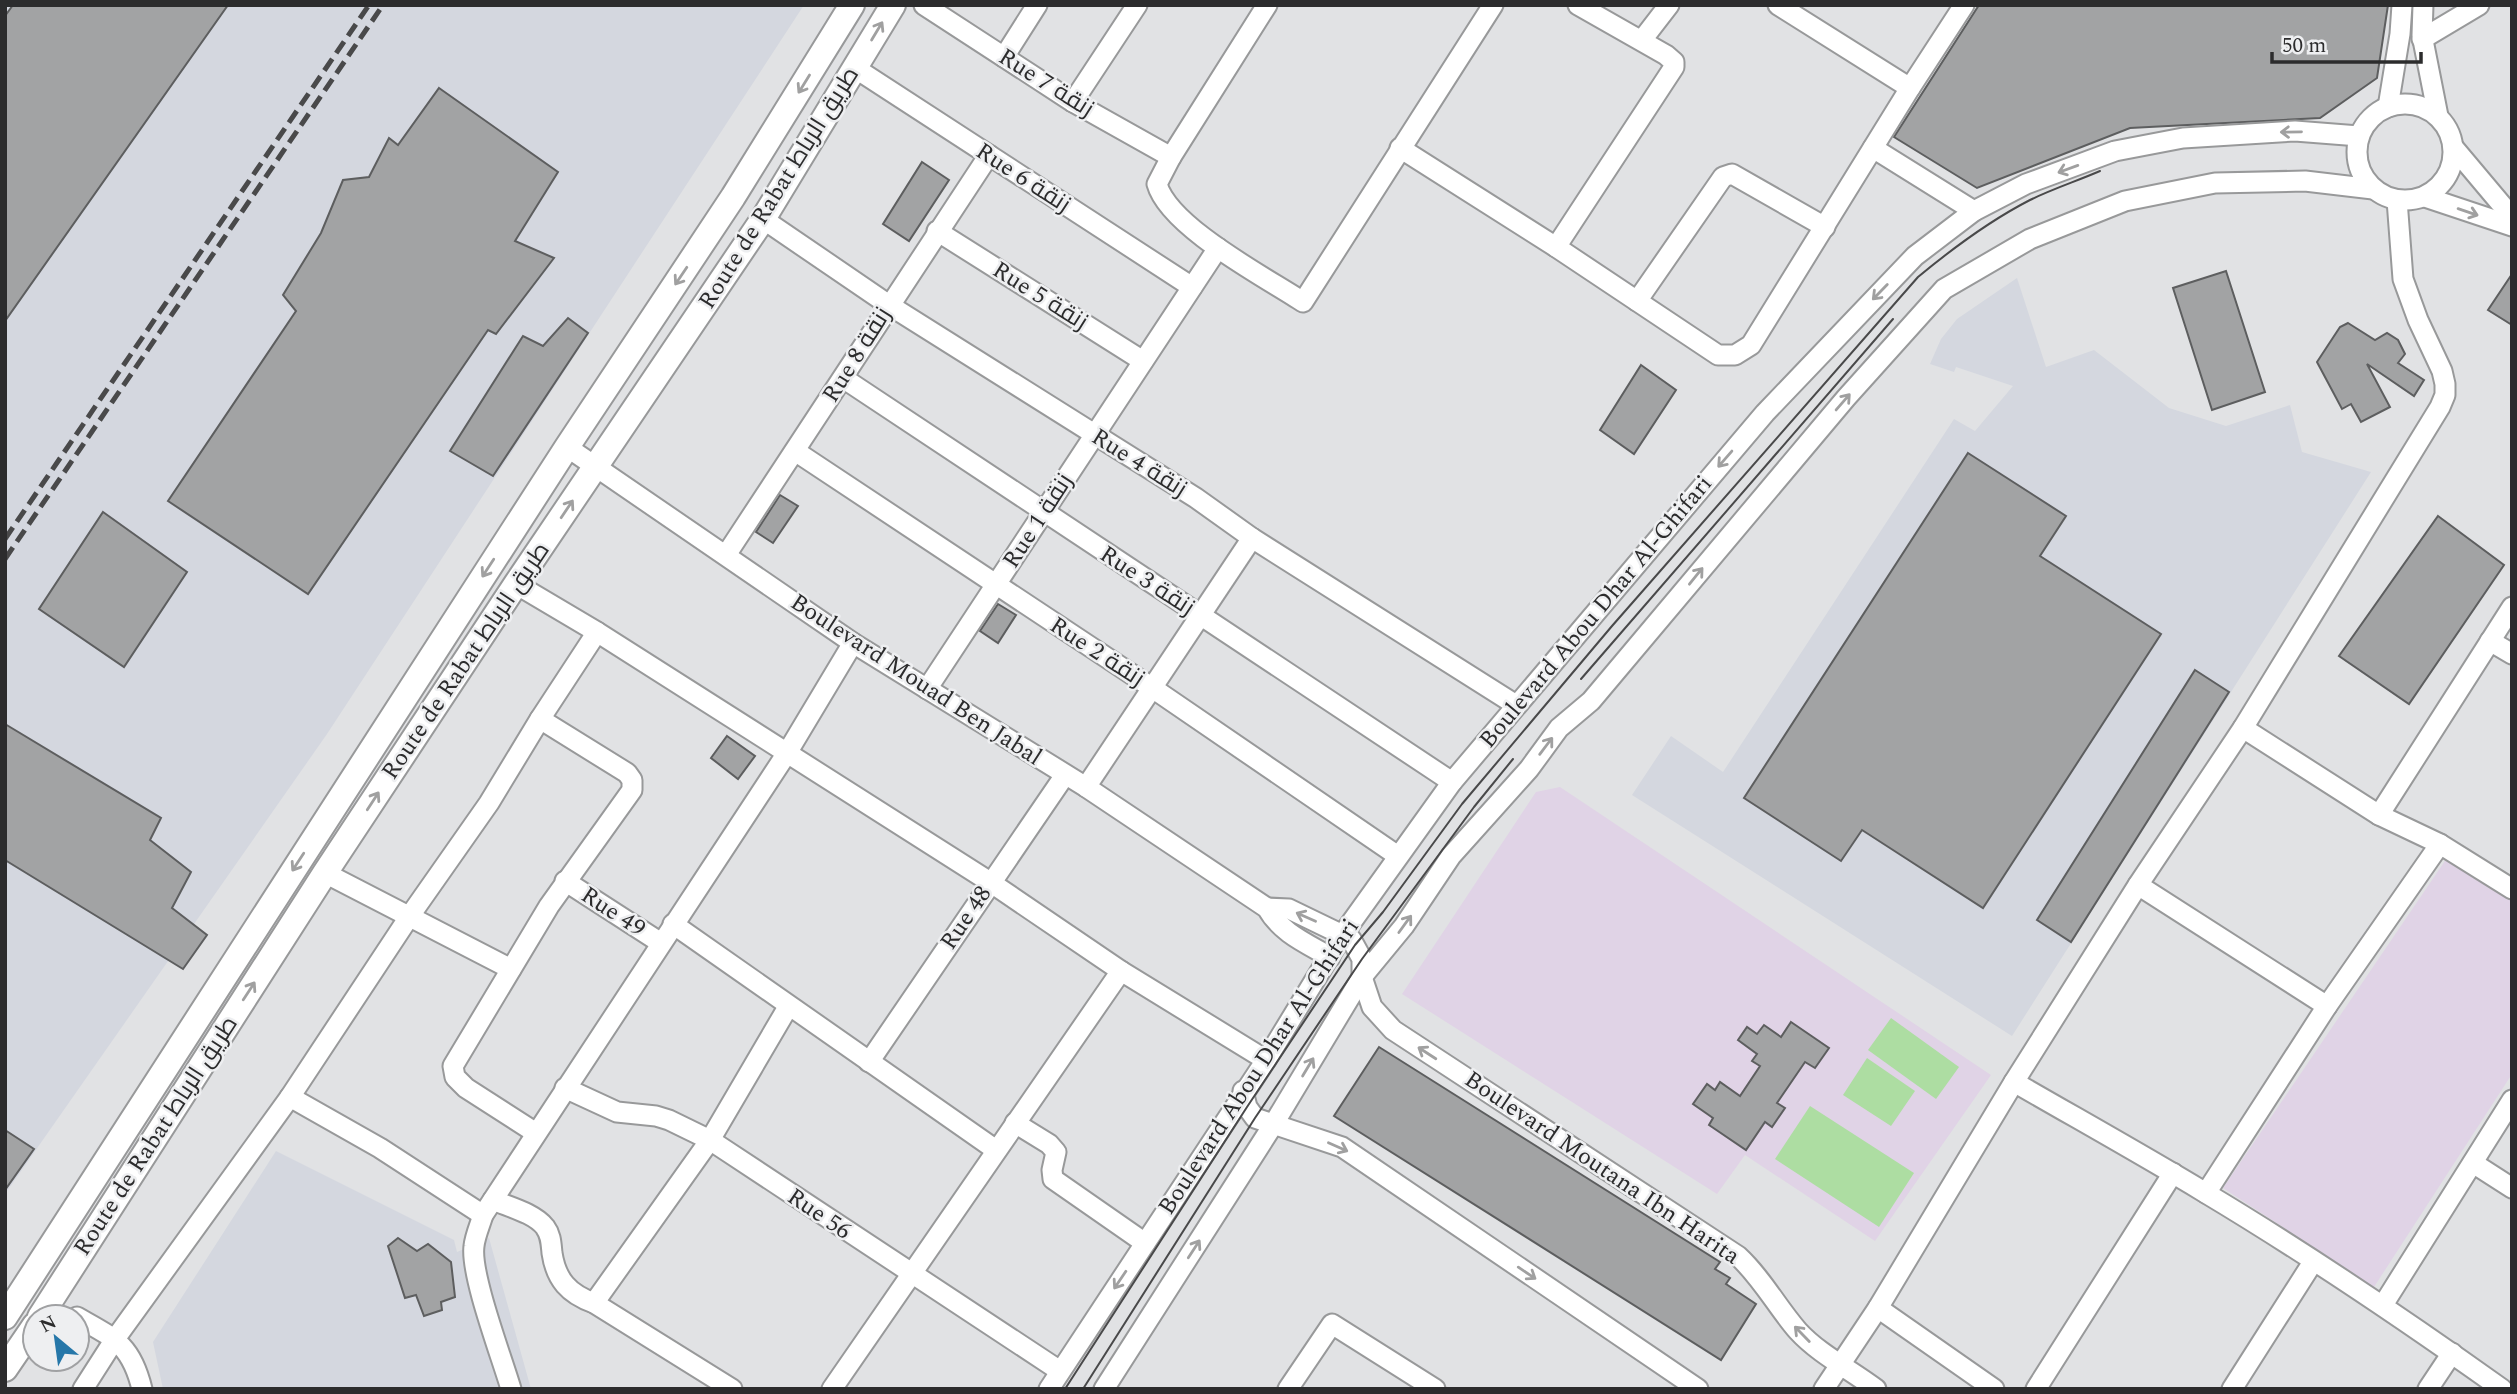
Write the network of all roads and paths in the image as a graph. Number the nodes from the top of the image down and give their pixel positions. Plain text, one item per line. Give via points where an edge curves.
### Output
1 (852, 5) edge
2 (893, 5) edge
3 (924, 5) edge
4 (1037, 5) edge
5 (1137, 5) edge
6 (1267, 5) edge
7 (1493, 5) edge
8 (1578, 5) edge
9 (1669, 5) edge
10 (1779, 5) edge
11 (1964, 5) edge
12 (2402, 5) edge
13 (2423, 5) edge
14 (2479, 5) edge
15 (2423, 39) junction
16 (1642, 40) junction
17 (1004, 57) junction
18 (855, 68) junction
19 (1910, 88) junction
20 (1073, 102) junction
21 (2388, 107) junction
22 (2438, 116) junction
23 (2359, 136) junction
24 (1400, 148) junction
25 (1873, 148) junction
26 (2454, 148) junction
27 (989, 155) junction
28 (1171, 157) junction
29 (2373, 189) junction
30 (2425, 197) junction
31 (2398, 200) junction
32 (1974, 211) junction
33 (2512, 217) edge
34 (763, 219) junction
35 (2512, 226) edge
36 (1825, 227) junction
37 (937, 231) junction
38 (1556, 247) junction
39 (1218, 248) junction
40 (1192, 287) junction
41 (1637, 301) junction
42 (889, 305) junction
43 (1143, 361) junction
44 (843, 378) junction
45 (1094, 436) junction
46 (567, 447) junction
47 (795, 451) junction
48 (595, 467) junction
49 (1044, 511) junction
50 (1252, 538) junction
51 (726, 555) junction
52 (516, 584) junction
53 (995, 585) junction
54 (2512, 607) edge
55 (1200, 616) junction
56 (597, 632) junction
57 (2490, 640) junction
58 (853, 643) junction
59 (2512, 654) edge
60 (1151, 687) junction
61 (927, 689) junction
62 (1516, 705) junction
63 (540, 719) junction
64 (2243, 728) junction
65 (787, 753) junction
66 (1065, 775) junction
67 (1452, 782) junction
68 (1086, 787) junction
69 (2379, 814) junction
70 (2440, 844) junction
71 (1398, 856) junction
72 (326, 873) junction
73 (565, 881) junction
74 (990, 882) junction
75 (2138, 885) junction
76 (2512, 888) edge
77 (1267, 908) junction
78 (409, 917) junction
79 (673, 924) junction
80 (1343, 934) junction
81 (661, 943) junction
82 (1330, 957) junction
83 (511, 969) junction
84 (1121, 971) junction
85 (1362, 977) junction
86 (2328, 1006) junction
87 (789, 1007) junction
88 (1266, 1060) junction
89 (869, 1062) junction
90 (2014, 1082) junction
91 (565, 1088) junction
92 (1243, 1091) junction
93 (290, 1097) junction
94 (2512, 1100) edge
95 (1015, 1123) junction
96 (1273, 1125) junction
97 (536, 1133) junction
98 (709, 1140) junction
99 (996, 1150) junction
100 (2473, 1163) junction
101 (2173, 1173) junction
102 (2512, 1188) edge
103 (2206, 1193) junction
104 (488, 1207) junction
105 (1145, 1243) junction
106 (2314, 1262) junction
107 (912, 1275) junction
108 (25, 1286) junction
109 (40, 1303) edge
110 (49, 1303) edge
111 (594, 1304) junction
112 (2383, 1305) junction
113 (1878, 1308) junction
114 (5, 1317) edge
115 (91, 1325) edge
116 (116, 1339) junction
117 (21, 1346) edge
118 (2452, 1353) junction
119 (1840, 1363) junction
120 (5, 1369) edge
121 (1060, 1371) junction
122 (1423, 1385) edge
123 (1695, 1388) edge
124 (83, 1389) edge
125 (142, 1389) edge
126 (511, 1389) edge
127 (732, 1389) edge
128 (832, 1389) edge
129 (1049, 1389) edge
130 (1104, 1389) edge
131 (1288, 1389) edge
132 (1824, 1389) edge
133 (1876, 1389) edge
134 (1994, 1389) edge
135 (2036, 1389) edge
136 (2232, 1389) edge
137 (2428, 1389) edge
138 (2502, 1389) edge

1 -> 46 main road, Route de Rabat طريق الرباط via 733,197
18 -> 2 main road, Route de Rabat طريق الرباط
3 - 17 street, Rue 7 زنقة
4 - 17 street
5 - 20 street
6 - 28 street
7 - 24 street
8 - 16 street
9 - 16 street
10 - 19 street
11 - 19 street
12 - 21 street
13 - 15 street
14 - 15 street
15 - 22 street
16 - 38 street via 1671,58 1674,67
17 - 20 street, Rue 7 زنقة
18 - 27 street, Rue 6 زنقة
18 - 34 main road, Route de Rabat طريق الرباط
19 - 25 street
20 - 28 street, Rue 7 زنقة
21 - 22 street via 2405,103 2423,106
21 - 23 street via 2375,114
22 - 26 street
23 - 29 street via 2356,158
23 -> 32 street, Boulevard Abou Dhar Al-Ghifari via 2295,131 2183,138 2115,151 2026,184
24 - 38 street
24 - 39 street via 1303,302
25 - 32 street
25 - 36 street
26 - 30 street via 2444,182
26 - 33 street
27 - 37 street, Rue 8 زنقة
27 - 40 street, Rue 6 زنقة
28 - 39 street via 1157,184 1165,203
29 - 31 street
85 -> 29 street, Boulevard Abou Dhar Al-Ghifari via 1404,926 1451,856 1529,769 1559,728 1591,701 1944,289 2030,239 2125,201 2216,183 2305,181
30 - 31 street
30 -> 35 street
31 - 64 street via 2403,279 2442,371 2445,395
32 -> 62 street, Boulevard Abou Dhar Al-Ghifari via 1916,256 1765,413
34 - 42 street, Rue 4 زنقة
34 - 48 main road, Route de Rabat طريق الرباط
36 - 41 street via 1728,174
36 - 41 street via 1751,345 1735,355 1718,355
37 - 42 street, Rue 8 زنقة
37 - 43 street, Rue 5 زنقة
38 - 41 street
39 - 40 street, Rue 1 زنقة
40 - 43 street, Rue 1 زنقة
42 - 44 street, Rue 8 زنقة
42 - 45 street, Rue 4 زنقة
43 - 45 street, Rue 1 زنقة
44 - 47 street, Rue 8 زنقة
44 - 49 street, Rue 3 زنقة
45 - 49 street, Rue 1 زنقة
45 - 50 street, Rue 4 زنقة
46 - 48 street, Boulevard Mouad Ben Jabal
46 -> 108 main road, Route de Rabat طريق الرباط
47 - 51 street, Rue 8 زنقة
47 - 53 street, Rue 2 زنقة
48 - 51 street, Boulevard Mouad Ben Jabal
52 -> 48 main road, Route de Rabat طريق الرباط
49 - 53 street, Rue 1 زنقة
49 - 55 street, Rue 3 زنقة
50 - 55 street
50 - 62 street, Rue 4 زنقة
51 - 58 street, Boulevard Mouad Ben Jabal
52 - 56 street
72 -> 52 main road, Route de Rabat طريق الرباط
53 - 60 street, Rue 2 زنقة
53 - 61 street, Rue 1 زنقة
54 - 57 street
55 - 60 street
55 - 67 street, Rue 3 زنقة
56 - 63 street
56 - 65 street
57 - 59 street
57 - 69 street
58 - 61 street, Boulevard Mouad Ben Jabal
58 - 65 street
60 - 68 street
60 - 71 street, Rue 2 زنقة
61 - 66 street, Boulevard Mouad Ben Jabal
62 - 67 street, Boulevard Abou Dhar Al-Ghifari
63 - 73 street via 632,780 632,790
63 - 78 street via 489,803
64 - 69 street
64 - 75 street
65 - 74 street
65 - 79 street
66 - 68 street, Boulevard Mouad Ben Jabal
66 - 74 street, Rue 48
67 - 71 street, Boulevard Abou Dhar Al-Ghifari
68 - 77 street, Boulevard Mouad Ben Jabal
69 - 70 street
70 - 76 street
70 - 86 street
71 - 80 street, Boulevard Abou Dhar Al-Ghifari
72 - 78 street
110 -> 72 main road, Route de Rabat طريق الرباط
73 - 81 street, Rue 49
73 - 83 street
74 - 84 street
74 - 89 street, Rue 48
75 - 86 street
75 - 90 street
80 -> 77 street, Boulevard Mouad Ben Jabal via 1289,909
77 - 82 street, Boulevard Mouad Ben Jabal via 1286,932
78 - 83 street
78 - 93 street
79 - 81 street
79 - 87 street
80 - 82 street, Boulevard Abou Dhar Al-Ghifari
80 - 85 street, Boulevard Moutana Ibn Harita via 1359,952
81 - 91 street
82 - 88 street, Boulevard Abou Dhar Al-Ghifari
83 - 97 street via 453,1066 466,1088
84 - 88 street
84 - 95 street
96 -> 85 street, Boulevard Abou Dhar Al-Ghifari
119 -> 85 street, Boulevard Moutana Ibn Harita via 1800,1333 1756,1272 1738,1256 1393,1030 1372,1007
86 - 103 street
87 - 89 street
87 - 98 street
88 - 92 street, Boulevard Abou Dhar Al-Ghifari
89 - 99 street
90 - 101 street
90 - 113 street
91 - 97 street
91 - 98 street, Rue 56 via 617,1112 669,1120
92 - 96 street via 1255,1118
92 - 105 street, Boulevard Abou Dhar Al-Ghifari
93 - 104 street
93 - 116 street
94 - 100 street
95 - 99 street
95 - 105 street via 1056,1152 1053,1179
96 -> 123 street via 1342,1147
130 -> 96 street, Boulevard Abou Dhar Al-Ghifari
97 - 104 street
98 - 107 street, Rue 56
98 - 111 street
99 - 107 street
100 - 102 street
100 - 112 street
101 - 103 street
101 - 135 street
103 - 106 street
104 - 111 street via 543,1224 551,1236 555,1268 565,1286
104 - 126 street via 474,1258
105 -> 121 street, Boulevard Abou Dhar Al-Ghifari
106 - 112 street
106 - 136 street
107 - 121 street, Rue 56
107 - 128 street
108 - 109 main road
108 - 114 main road, Route de Rabat طريق الرباط
111 - 127 street
112 - 118 street
113 - 119 street
113 - 134 street
115 - 116 street
116 - 124 street
116 - 125 street via 134,1361
117 - 120 main road
118 - 137 street
118 - 138 street
119 - 132 street
119 - 133 street, Boulevard Moutana Ibn Harita
121 - 129 street, Boulevard Abou Dhar Al-Ghifari
122 - 131 street via 1332,1324

